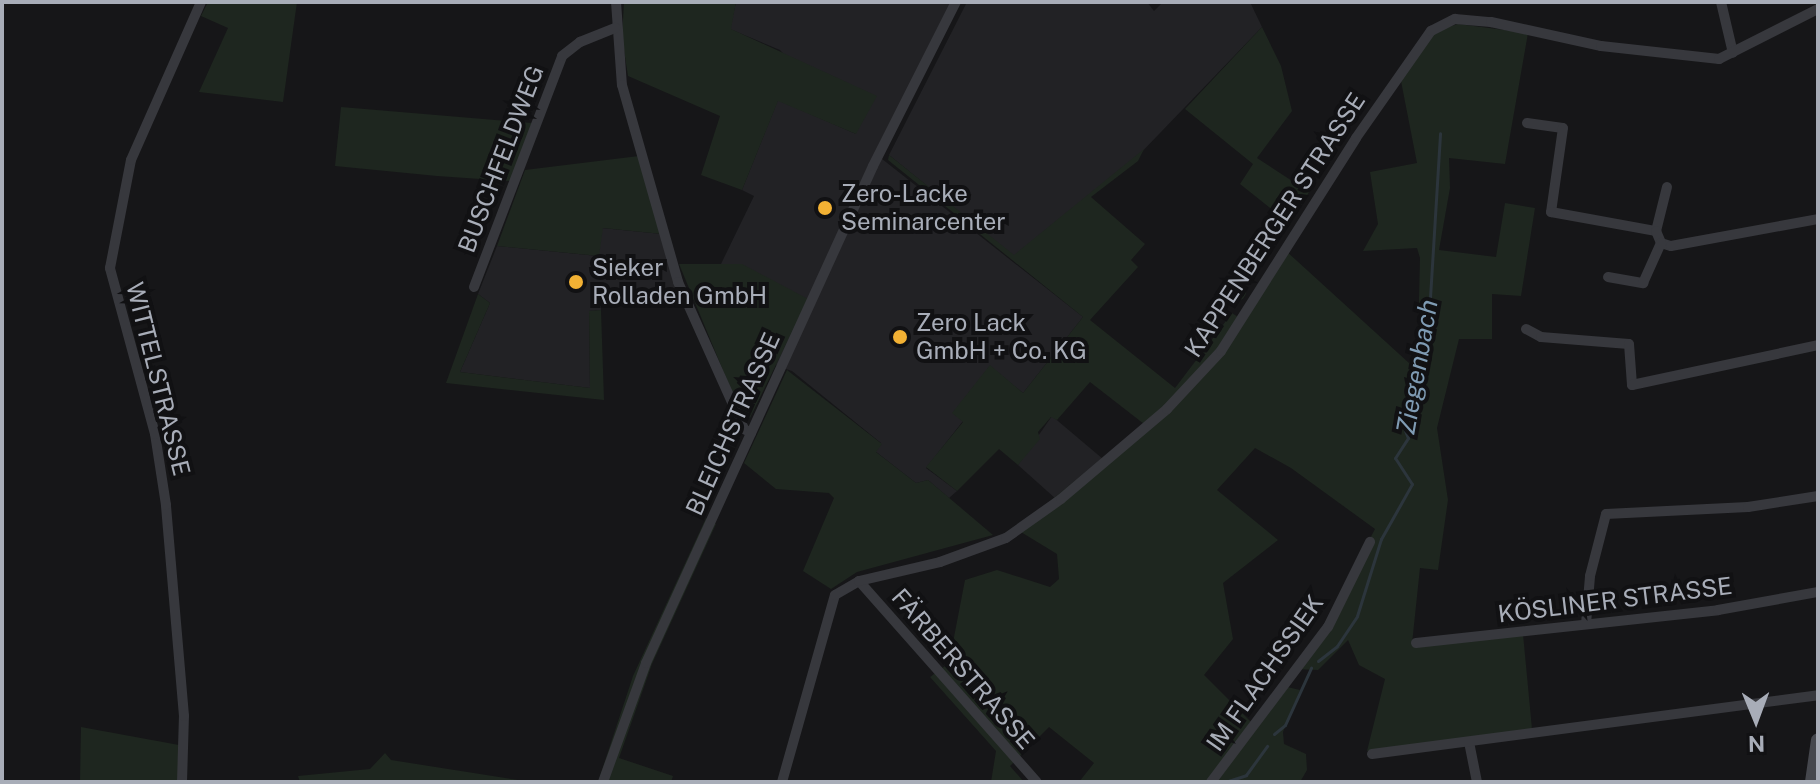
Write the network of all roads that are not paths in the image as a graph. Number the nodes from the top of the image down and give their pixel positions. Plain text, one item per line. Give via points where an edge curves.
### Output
1 (201, 2) edge
2 (616, 2) edge
3 (956, 2) edge
4 (1721, 2) edge
5 (1818, 9) edge
6 (615, 28) junction
7 (1733, 53) junction
8 (1527, 123) dead end
9 (1667, 187) dead end
10 (1818, 219) edge
11 (1656, 231) junction
12 (1661, 243) junction
13 (1608, 277) dead end
14 (474, 287) dead end
15 (1526, 329) dead end
16 (1818, 345) edge
17 (751, 433) junction
18 (1818, 496) edge
19 (1370, 542) dead end
20 (859, 581) junction
21 (1818, 592) edge
22 (1586, 624) junction
23 (1416, 643) dead end
24 (1818, 695) edge
25 (1818, 740) edge
26 (1469, 742) junction
27 (1372, 754) dead end
28 (182, 782) edge
29 (603, 782) edge
30 (782, 782) edge
31 (1037, 782) edge
32 (1211, 782) edge
33 (1477, 782) edge
34 (1812, 782) edge

1 - 28 street, WITTELSTRASSE via 131,160 110,268 155,434 166,505 184,716
2 - 6 street
3 - 17 street, BLEICHSTRASSE via 873,166
4 - 7 street
5 - 7 street, KAPPENBERGER STRASSE
6 - 14 street, BUSCHFELDWEG via 562,56
6 - 17 street via 622,85 678,282 744,429
7 - 20 street, KAPPENBERGER STRASSE via 1702,59 1601,46 1491,22 1455,19 1441,24 1407,61 1221,351 1167,409 1006,538 961,556
8 - 11 street via 1563,128 1551,212
9 - 11 street
10 - 12 street via 1671,246
11 - 12 street
12 - 13 street via 1643,283
15 - 16 street via 1541,337 1629,344 1632,385
17 - 29 street, BLEICHSTRASSE via 646,663
18 - 22 street via 1748,507 1606,514 1590,576
19 - 32 street, IM FLACHSSIEK via 1328,627
20 - 30 street, KAPPENBERGER STRASSE via 840,590 829,610
20 - 31 street, FÄRBERSTRASSE
21 - 22 street, KÖSLINER STRASSE
22 - 23 street, KÖSLINER STRASSE
24 - 26 street
25 - 34 main road
26 - 27 street
26 - 33 street

